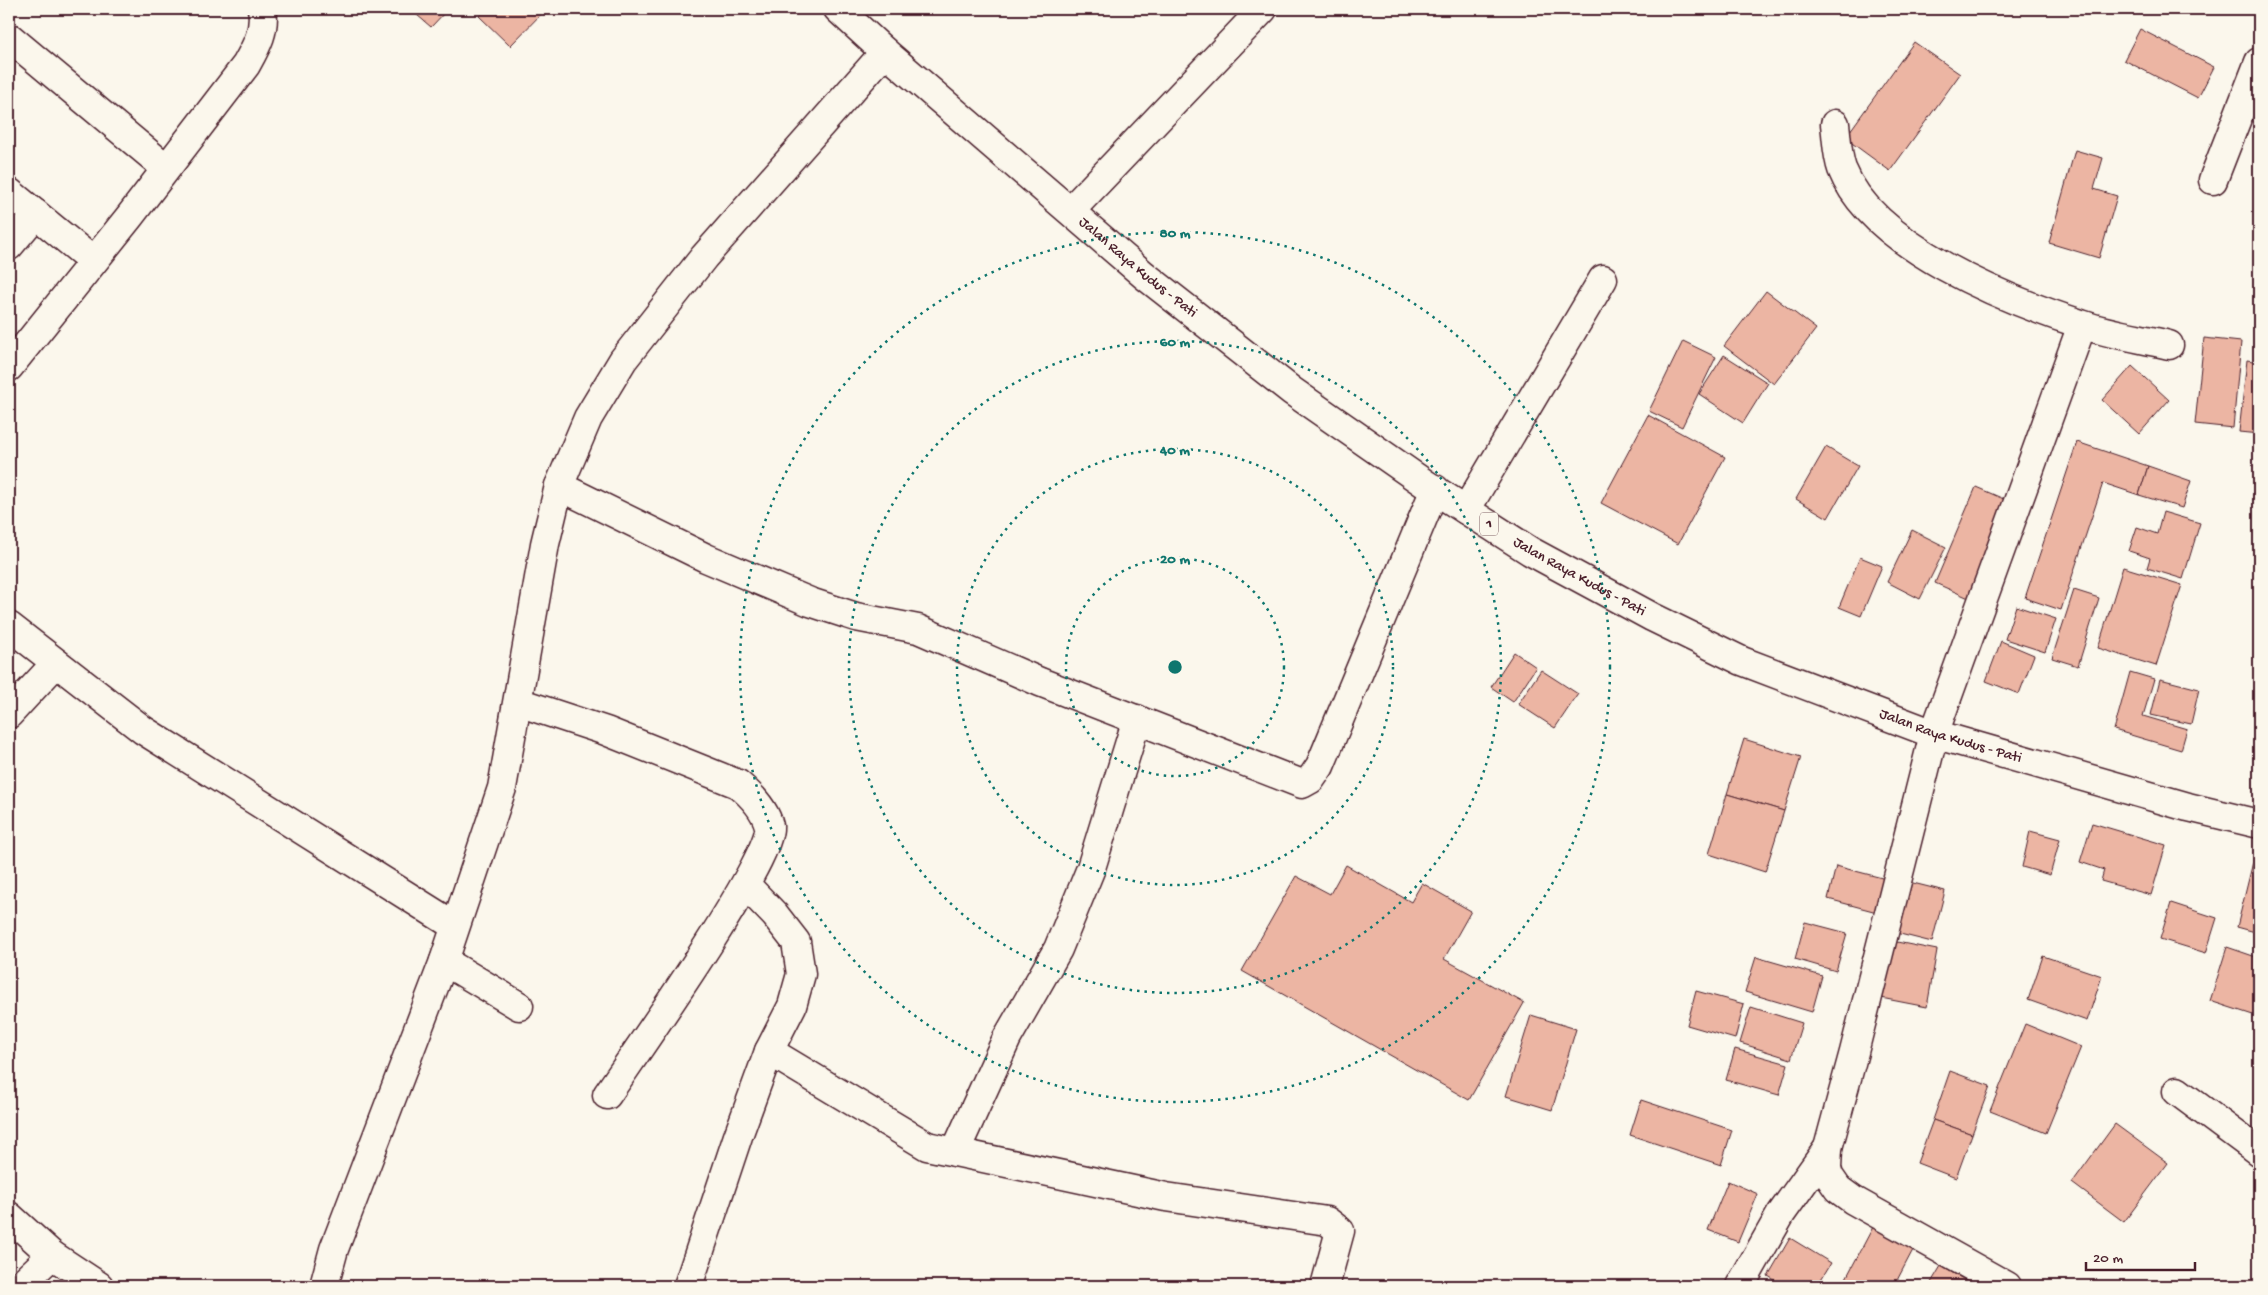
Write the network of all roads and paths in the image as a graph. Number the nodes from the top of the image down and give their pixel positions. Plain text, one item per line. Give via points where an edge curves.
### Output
1 (262, 9) edge
2 (838, 9) edge
3 (1263, 9) edge
4 (9, 37) edge
5 (884, 52) junction
6 (2259, 62) edge
7 (1835, 124) dead end
8 (166, 168) junction
9 (2214, 180) dead end
10 (9, 192) edge
11 (1071, 210) junction
12 (36, 214) junction
13 (9, 246) edge
14 (93, 262) junction
15 (1603, 278) dead end
16 (2082, 325) junction
17 (2169, 345) dead end
18 (9, 367) edge
19 (559, 486) junction
20 (1435, 489) junction
21 (1466, 510) junction
22 (9, 626) edge
23 (56, 663) junction
24 (518, 702) junction
25 (9, 714) edge
26 (1138, 719) junction
27 (1934, 734) junction
28 (2259, 824) edge
29 (746, 885) junction
30 (455, 926) junction
31 (444, 961) junction
32 (518, 1006) dead end
33 (769, 1051) junction
34 (2177, 1091) dead end
35 (608, 1095) dead end
36 (1828, 1148) junction
37 (955, 1152) junction
38 (2259, 1152) edge
39 (9, 1216) edge
40 (52, 1255) junction
41 (19, 1286) edge
42 (99, 1286) edge
43 (324, 1286) edge
44 (688, 1286) edge
45 (1326, 1286) edge
46 (1740, 1286) edge
47 (2007, 1286) edge

1 - 8 main road via 262,29 246,65
2 - 5 main road, Jalan Raya Kudus - Pati / 1
3 - 11 main road
4 - 8 main road
5 - 11 main road, Jalan Raya Kudus - Pati / 1
5 - 19 main road via 704,257 623,360 588,418
6 - 9 main road
7 - 16 main road via 1838,156 1848,181 1882,222 1911,246 1957,274
8 - 14 main road
10 - 12 main road
11 - 20 main road, Jalan Raya Kudus - Pati / 1 via 1144,275 1292,391
12 - 13 main road
12 - 14 main road
14 - 18 main road
15 - 21 main road
16 - 17 main road
16 - 27 main road
19 - 24 main road via 545,544
19 - 26 main road via 706,558 810,602 856,617 918,629 1040,682
20 - 21 main road, Jalan Raya Kudus - Pati / 1
20 - 26 main road via 1320,766 1311,779 1304,784 1293,781
21 - 27 main road, Jalan Raya Kudus - Pati / 1 via 1530,550 1652,617 1742,660
22 - 23 main road
23 - 25 main road
23 - 30 main road via 143,730
24 - 29 main road via 606,731 738,784 754,798 769,827 766,844
24 - 30 main road via 502,788
26 - 37 main road via 1091,868 1058,949 1007,1038
27 - 28 main road, Jalan Raya Kudus - Pati / 1 via 2188,807
27 - 36 main road
29 - 33 main road via 796,942 800,974 792,1006
29 - 35 main road
30 - 31 main road
31 - 32 main road
31 - 43 main road via 334,1249
33 - 37 main road via 927,1146
33 - 44 main road
34 - 38 main road
36 - 46 main road via 1781,1214
36 - 47 main road via 1826,1168 1838,1189
37 - 45 main road via 1166,1196 1327,1221 1340,1231
39 - 40 main road
40 - 41 main road
40 - 42 main road

